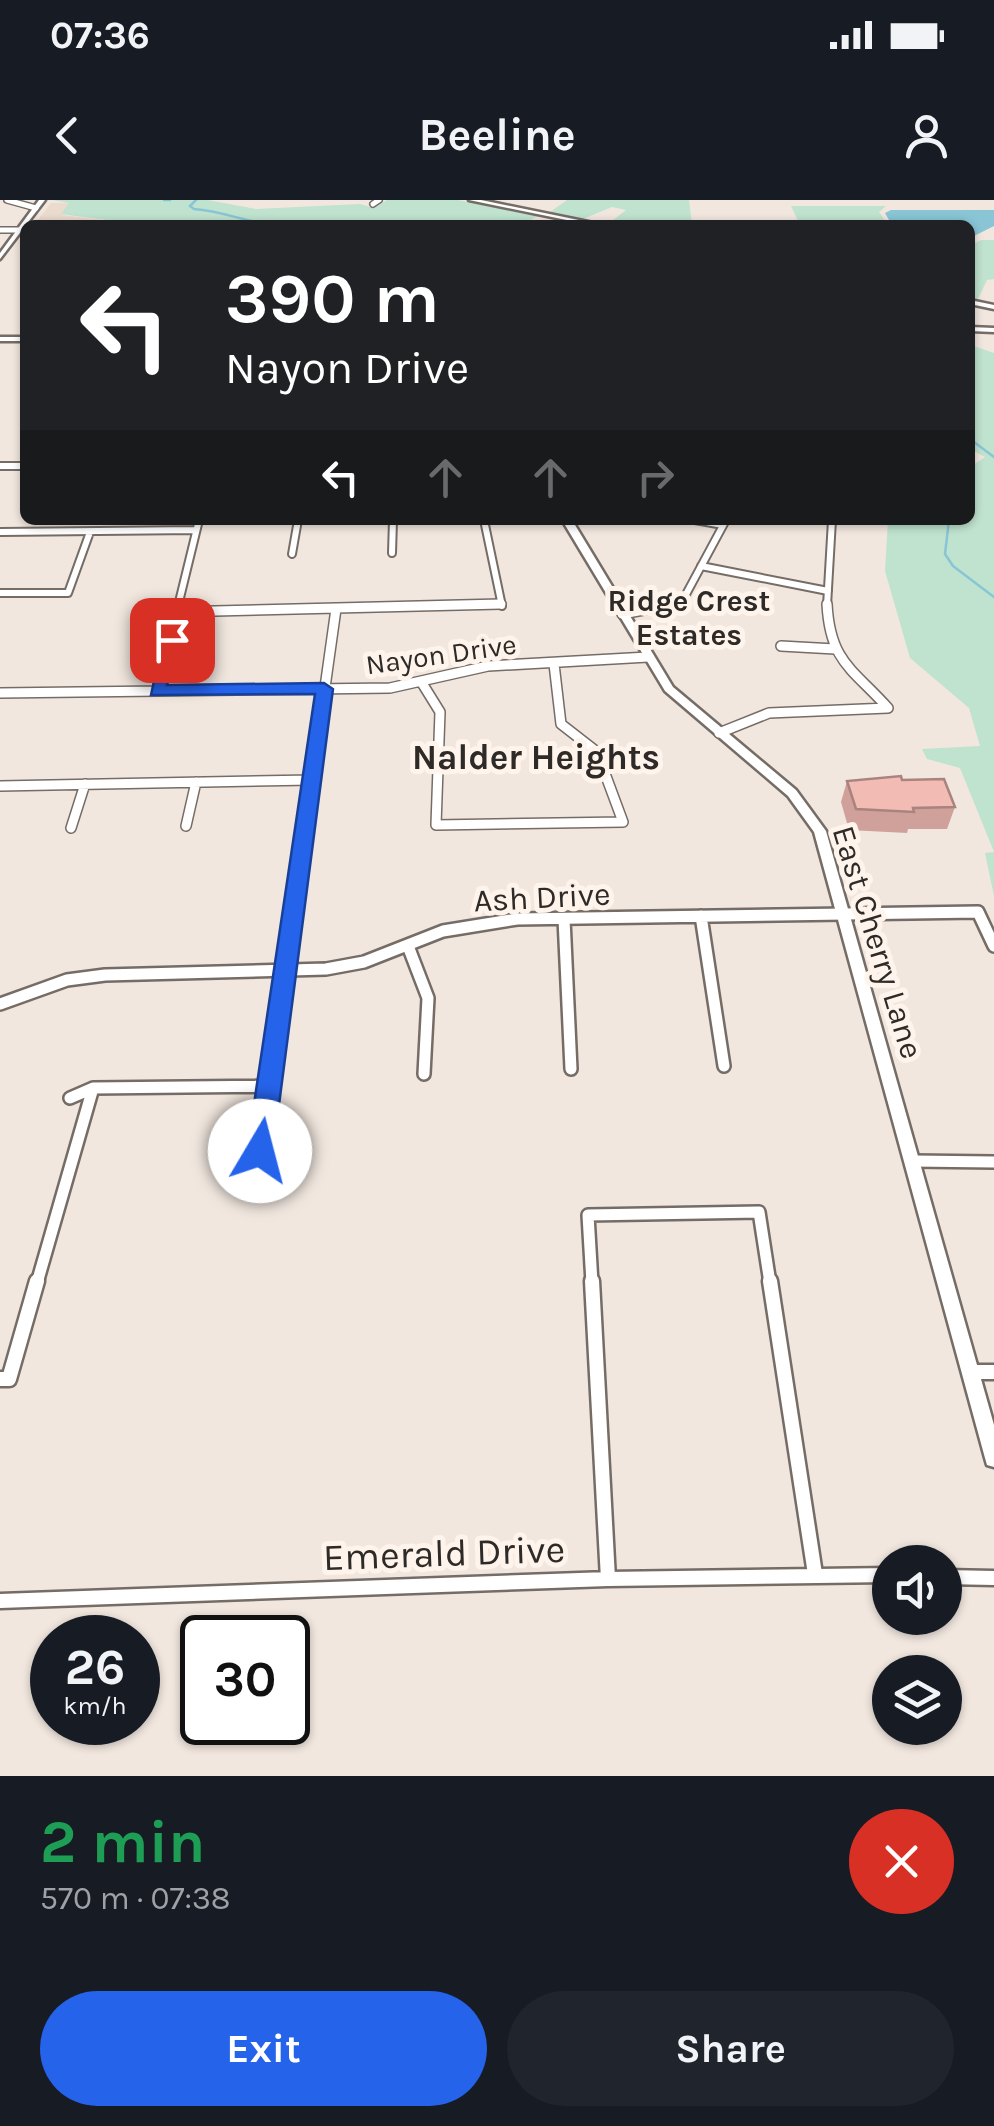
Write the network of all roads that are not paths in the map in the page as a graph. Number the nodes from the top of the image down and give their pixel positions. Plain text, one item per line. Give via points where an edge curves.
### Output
1 (7, 200) edge
2 (42, 200) edge
3 (379, 200) edge
4 (472, 200) edge
5 (372, 204) dead end
6 (36, 208) junction
7 (27, 220) edge
8 (574, 220) edge
9 (0, 230) edge
10 (20, 230) joint
11 (0, 257) edge
12 (198, 525) edge
13 (297, 525) edge
14 (393, 525) edge
15 (485, 525) edge
16 (569, 525) edge
17 (723, 525) edge
18 (831, 525) edge
19 (196, 530) junction
20 (0, 532) edge
21 (90, 532) junction
22 (392, 553) dead end
23 (292, 554) dead end
24 (702, 566) junction
25 (828, 591) junction
26 (0, 593) edge
27 (336, 610) junction
28 (174, 612) junction
29 (622, 614) junction
30 (781, 646) dead end
31 (835, 649) junction
32 (648, 658) junction
33 (554, 664) junction
34 (422, 683) junction
35 (324, 689) junction
36 (157, 691) junction
37 (0, 693) edge
38 (719, 733) junction
39 (312, 780) junction
40 (196, 782) junction
41 (84, 784) junction
42 (0, 786) edge
43 (186, 826) dead end
44 (71, 828) dead end
45 (845, 914) junction
46 (701, 916) junction
47 (564, 919) junction
48 (408, 946) junction
49 (994, 946) edge
50 (286, 973) junction
51 (0, 1004) edge
52 (724, 1066) dead end
53 (570, 1069) dead end
54 (424, 1074) dead end
55 (269, 1086) junction
56 (93, 1088) junction
57 (70, 1098) dead end
58 (260, 1151) dead end
59 (913, 1161) junction
60 (994, 1162) edge
61 (971, 1372) junction
62 (994, 1372) edge
63 (4, 1379) edge
64 (994, 1458) edge
65 (815, 1574) junction
66 (872, 1575) edge
67 (962, 1577) edge
68 (994, 1578) edge
69 (608, 1579) junction
70 (0, 1602) edge

1 - 6 street
2 - 6 street
3 - 5 street
4 - 8 street
6 - 7 street
9 - 10 street
10 - 11 street
12 - 19 street
13 - 23 street
14 - 22 street
15 - 27 street via 502,607
16 - 29 street, East Cherry Lane
17 - 24 street
18 - 25 street
19 - 21 street
19 - 28 street
20 - 21 street
21 - 26 street via 68,592
24 - 25 street
24 - 29 street via 674,605
25 - 31 street
27 - 28 street
27 - 35 street
28 - 36 street
29 - 32 street, East Cherry Lane
30 - 31 street
31 - 38 street via 888,708 769,713
32 - 33 street, Nayon Drive
32 - 38 street, East Cherry Lane via 669,690
33 - 34 street, Nayon Drive via 488,666
33 - 34 street via 561,724 597,752 623,822 436,824 440,712
34 - 35 street, Nayon Drive
35 - 36 street, Nayon Drive
35 - 39 street
36 - 37 street, Nayon Drive
38 - 45 street, East Cherry Lane via 808,812 827,849
39 - 40 street
39 - 50 street
40 - 41 street
40 - 43 street
41 - 42 street
41 - 44 street
45 - 46 street, Ash Drive
45 - 49 street, Ash Drive via 978,912
45 - 59 street, East Cherry Lane
46 - 47 street, Ash Drive
46 - 52 street
47 - 48 street, Ash Drive via 476,922
47 - 53 street
48 - 50 street, Ash Drive via 364,962
48 - 54 street via 428,998
50 - 51 street, Ash Drive via 105,975 67,980
50 - 55 street
55 - 56 street
55 - 58 street
56 - 57 street
56 - 63 street
59 - 60 street
59 - 61 street, East Cherry Lane
61 - 62 street
61 - 64 street, East Cherry Lane
65 - 66 street, Emerald Drive
65 - 69 street, Emerald Drive
65 - 69 street via 759,1212 588,1215
67 - 68 street
69 - 70 street, Emerald Drive

